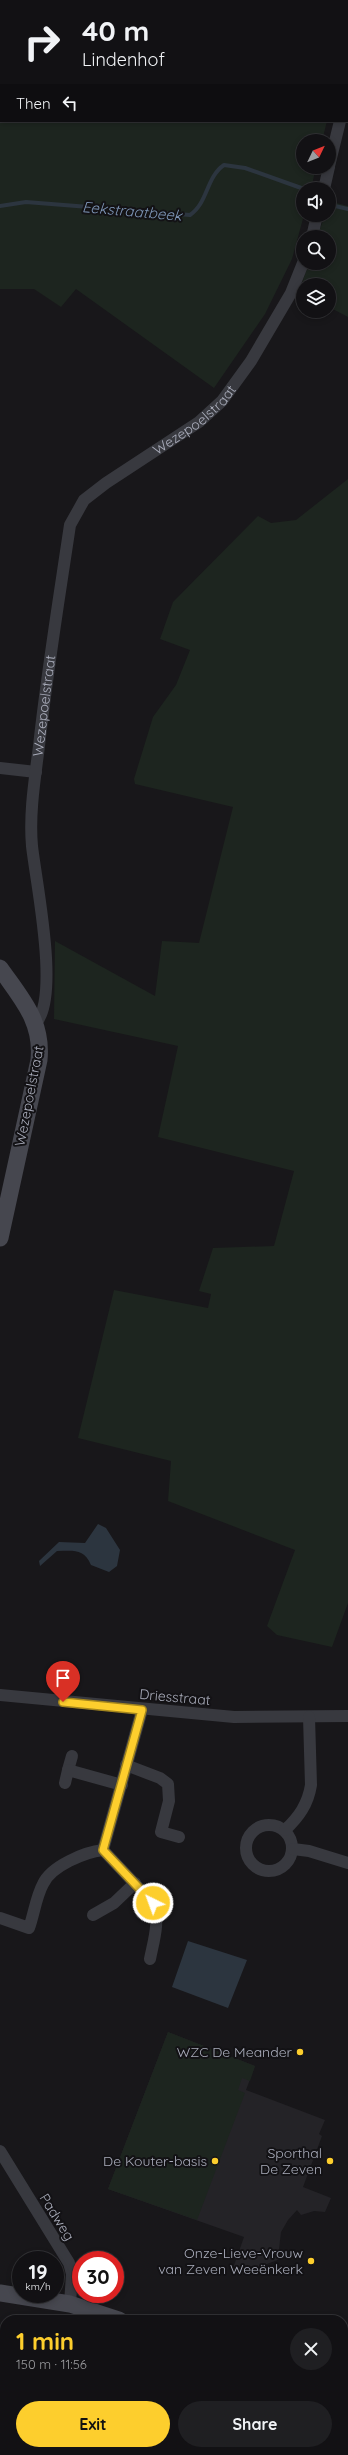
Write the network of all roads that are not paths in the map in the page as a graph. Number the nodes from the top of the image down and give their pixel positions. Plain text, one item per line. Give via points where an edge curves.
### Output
1 (340, 122) edge
2 (336, 138) edge
3 (300, 270) edge
4 (0, 768) edge
5 (36, 772) junction
6 (0, 968) edge
7 (36, 1023) junction
8 (0, 1238) edge
9 (0, 1696) edge
10 (142, 1710) junction
11 (348, 1716) edge
12 (309, 1717) junction
13 (72, 1756) dead end
14 (126, 1765) junction
15 (68, 1770) junction
16 (65, 1783) dead end
17 (122, 1785) junction
18 (285, 1830) junction
19 (179, 1838) dead end
20 (293, 1849) junction
21 (103, 1850) junction
22 (348, 1863) edge
23 (135, 1883) junction
24 (93, 1915) dead end
25 (0, 1918) edge
26 (150, 1958) dead end
27 (0, 2151) edge
28 (0, 2293) edge
29 (70, 2304) junction
30 (104, 2315) edge

1 - 2 street
3 - 5 street, Wezepoelstraat via 291,293 251,361 222,401 199,422 84,500 70,525
4 - 5 street
5 - 7 street, Wezepoelstraat via 32,844 45,942 46,993 44,1010
6 - 7 street
7 - 8 street, Wezepoelstraat via 40,1040 39,1060
9 - 10 street, Driesstraat
10 - 12 street, Driesstraat via 234,1717
10 - 14 street
11 - 12 street, Driesstraat
12 - 18 street via 309,1796 305,1807
13 - 15 street
14 - 17 street
14 - 19 street via 160,1778 168,1784 169,1801 156,1831
15 - 16 street
15 - 17 street
17 - 21 street
18 - 20 street via 291,1838
18 - 20 street via 273,1824 259,1826 254,1830 245,1849 249,1860 258,1868 274,1871 284,1865
20 - 22 street via 309,1851
21 - 23 street
21 - 25 street via 87,1852 49,1875 42,1884 29,1928
23 - 24 street via 114,1904
23 - 26 street via 153,1903 157,1914 157,1927
27 - 29 street, Padweg via 69,2264 72,2274
28 - 29 street
29 - 30 street

